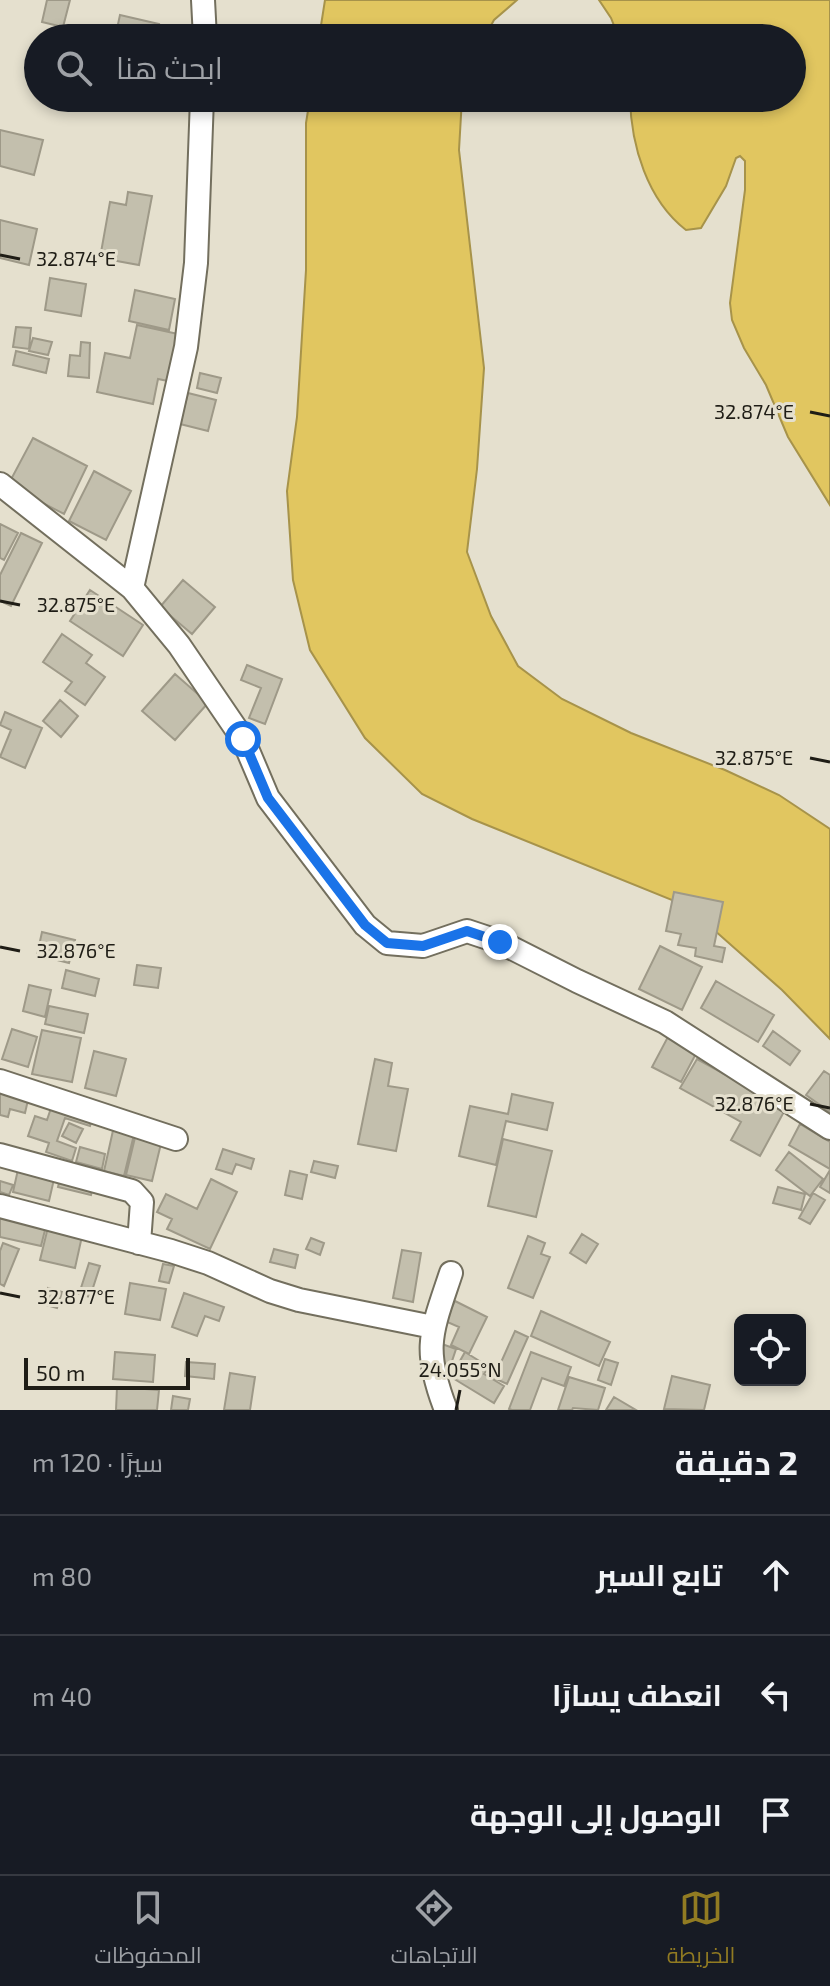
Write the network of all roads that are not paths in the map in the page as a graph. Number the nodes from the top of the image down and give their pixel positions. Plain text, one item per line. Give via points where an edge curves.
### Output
1 (203, 0) edge
2 (204, 24) edge
3 (201, 112) edge
4 (0, 484) edge
5 (132, 588) junction
6 (0, 1081) edge
7 (830, 1128) edge
8 (176, 1139) dead end
9 (0, 1155) edge
10 (0, 1206) edge
11 (139, 1243) junction
12 (451, 1273) dead end
13 (433, 1327) junction
14 (446, 1410) edge

1 - 2 street
3 - 5 street via 196,263 186,347
4 - 5 street
5 - 7 street via 179,645 243,739 268,798 365,925 387,943 423,946 467,931 500,942 665,1022
6 - 8 street
9 - 11 street via 132,1191 142,1202
10 - 11 street
11 - 13 street via 208,1263 299,1300
12 - 13 street
13 - 14 street via 434,1379

